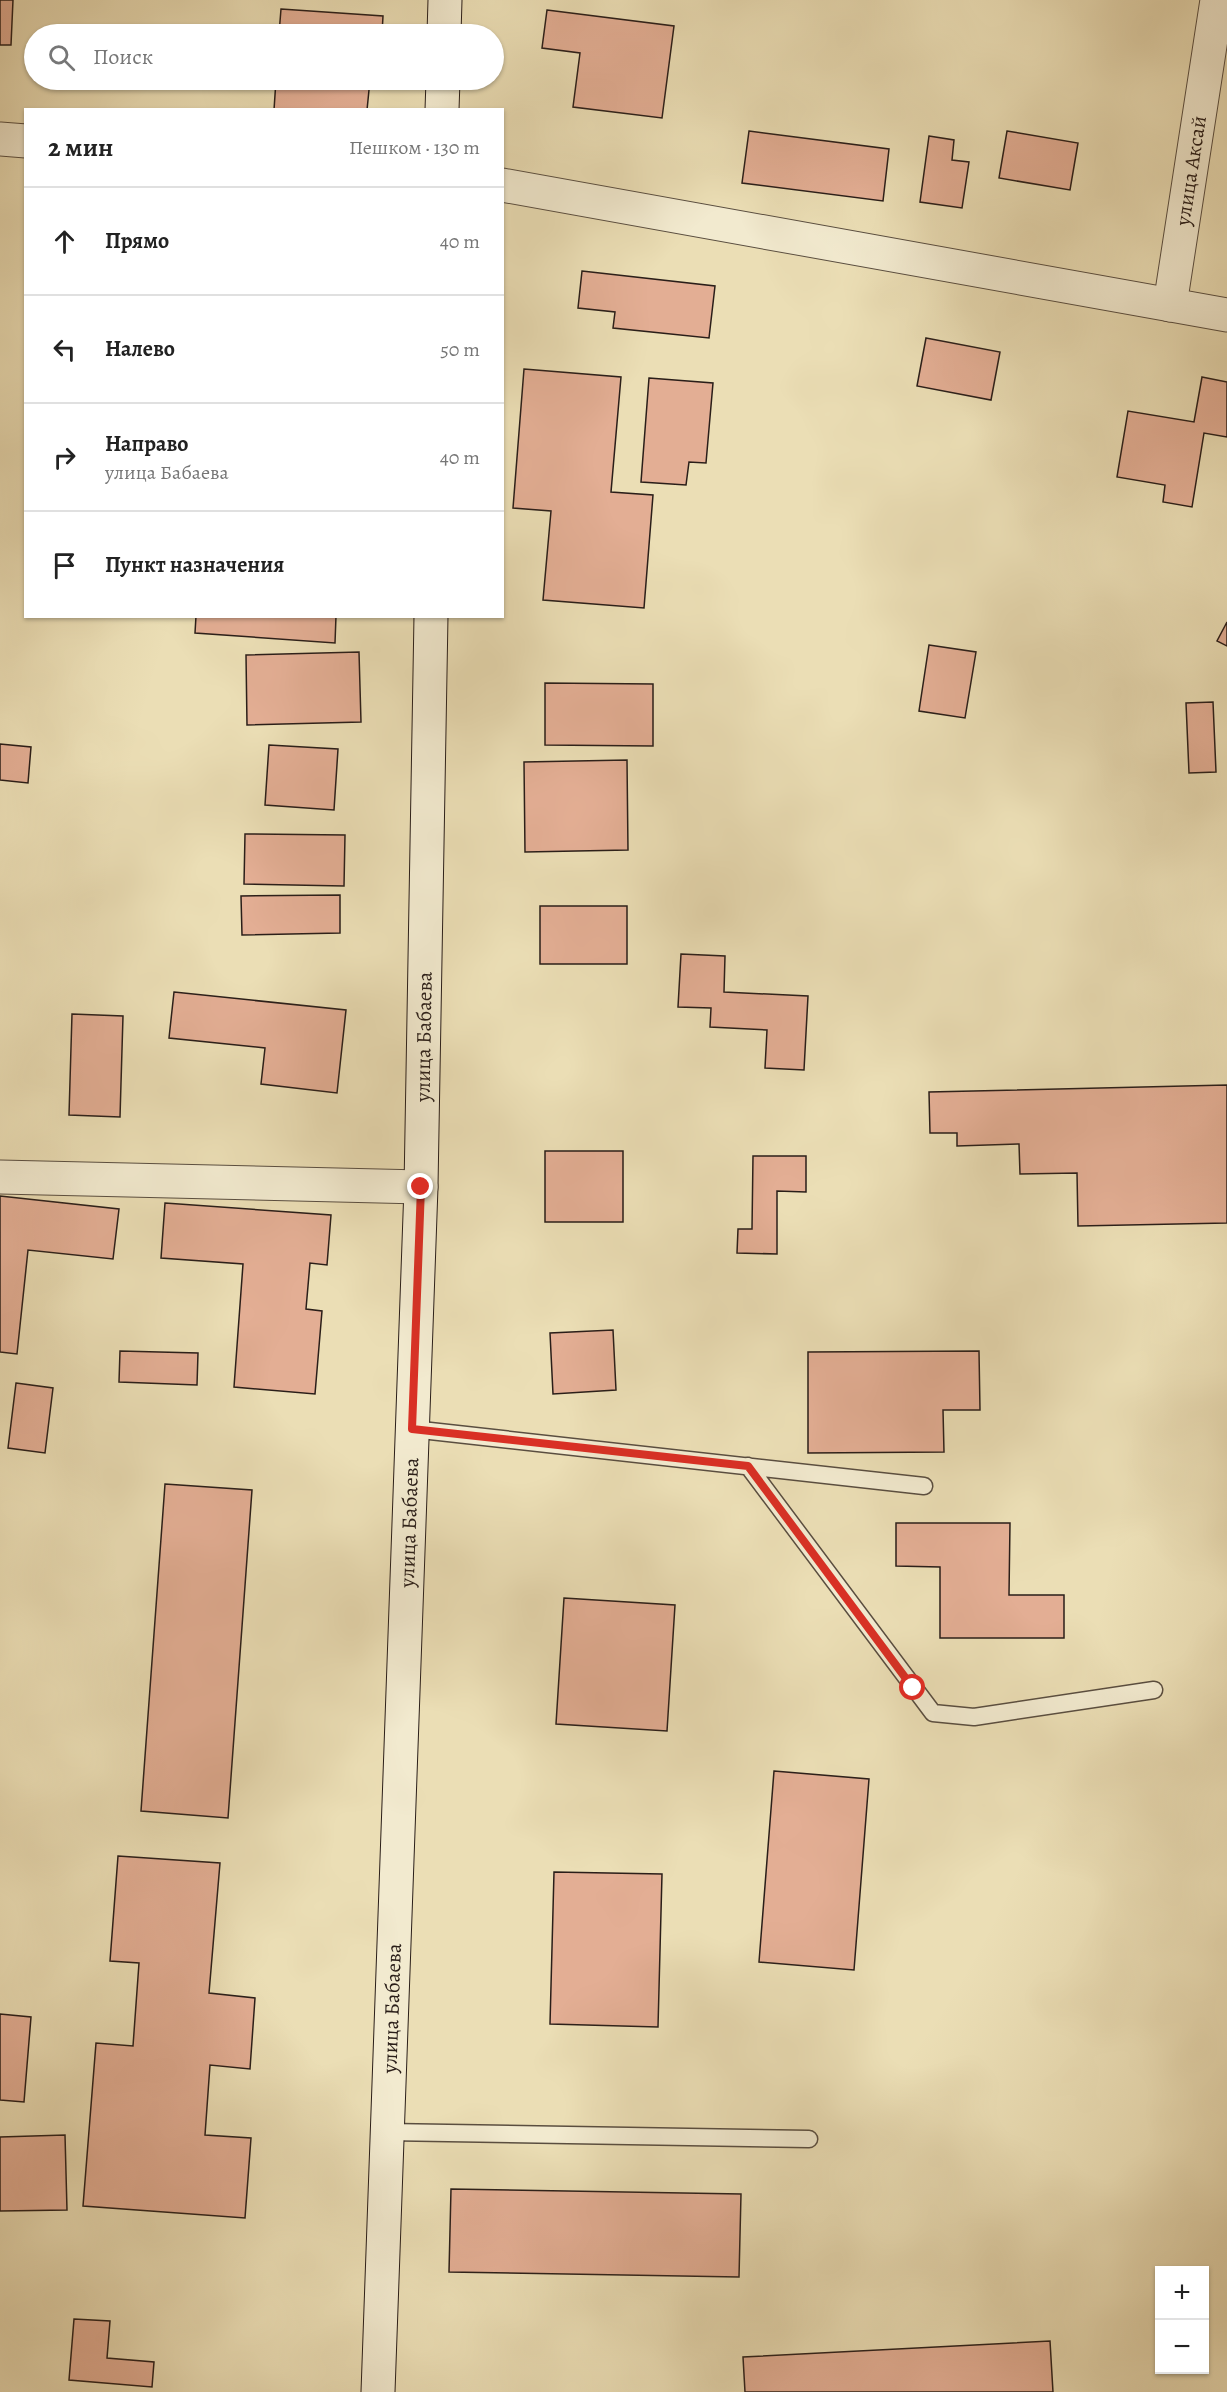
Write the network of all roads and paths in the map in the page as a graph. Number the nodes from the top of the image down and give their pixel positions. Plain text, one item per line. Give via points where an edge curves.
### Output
1 (445, 0) edge
2 (1217, 0) edge
3 (444, 24) edge
4 (443, 90) edge
5 (442, 108) edge
6 (0, 139) edge
7 (24, 141) edge
8 (504, 185) edge
9 (1170, 305) junction
10 (1227, 315) edge
11 (432, 618) edge
12 (0, 1177) edge
13 (421, 1187) junction
14 (412, 1429) junction
15 (748, 1466) junction
16 (924, 1486) dead end
17 (1154, 1690) dead end
18 (386, 2132) junction
19 (809, 2139) dead end
20 (378, 2392) edge

1 - 3 street
2 - 9 street, улица Аксай
4 - 5 street
6 - 7 street
8 - 9 street
9 - 10 street
11 - 13 street, улица Бабаева
12 - 13 street
13 - 14 street, улица Бабаева
14 - 15 lane
14 - 18 street, улица Бабаева
15 - 16 lane
15 - 17 lane via 933,1713 974,1717
18 - 19 lane
18 - 20 street, улица Бабаева

